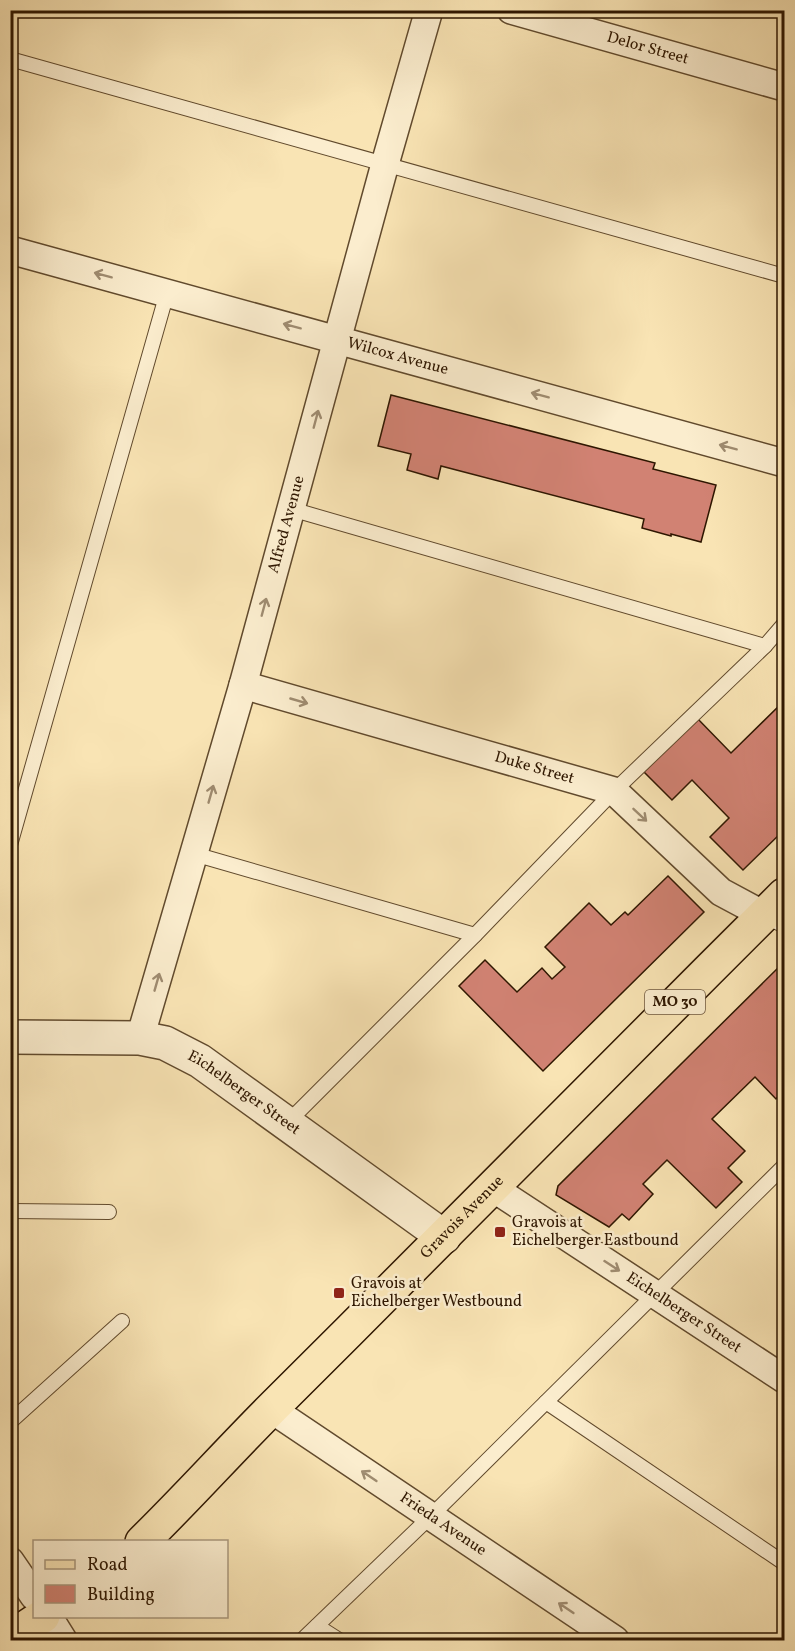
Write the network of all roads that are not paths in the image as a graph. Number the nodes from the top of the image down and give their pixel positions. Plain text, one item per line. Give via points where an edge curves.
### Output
1 (429, 10) edge
2 (511, 10) edge
3 (10, 59) edge
4 (784, 87) edge
5 (385, 164) junction
6 (10, 250) edge
7 (784, 276) edge
8 (167, 292) junction
9 (338, 339) junction
10 (784, 463) edge
11 (291, 509) junction
12 (784, 624) edge
13 (765, 646) junction
14 (243, 685) junction
15 (614, 791) junction
16 (10, 845) edge
17 (194, 854) junction
18 (778, 912) edge
19 (475, 935) junction
20 (10, 1037) edge
21 (140, 1038) junction
22 (286, 1124) junction
23 (784, 1166) edge
24 (493, 1188) junction
25 (10, 1211) edge
26 (110, 1212) dead end
27 (444, 1237) junction
28 (656, 1294) junction
29 (122, 1321) dead end
30 (784, 1379) edge
31 (546, 1402) junction
32 (271, 1409) junction
33 (10, 1422) edge
34 (430, 1517) junction
35 (144, 1540) edge
36 (10, 1561) edge
37 (784, 1563) edge
38 (33, 1595) edge
39 (41, 1618) edge
40 (49, 1618) edge
41 (317, 1626) junction
42 (10, 1638) edge
43 (63, 1641) edge
44 (302, 1641) edge
45 (339, 1641) edge
46 (615, 1641) edge

1 - 5 street, Alfred Avenue
2 - 4 street, Delor Street
3 - 5 lane
5 - 7 lane
5 - 9 street, Alfred Avenue
8 -> 6 street, Wilcox Avenue
9 -> 8 street, Wilcox Avenue
8 - 16 lane
10 -> 9 street, Wilcox Avenue
11 -> 9 street, Alfred Avenue
11 - 13 lane
14 -> 11 street, Alfred Avenue
12 - 13 lane
13 - 15 lane
14 -> 15 street, Duke Street
17 -> 14 street, Alfred Avenue
15 -> 18 street, Duke Street via 721,892
15 - 19 lane
17 - 19 lane
21 -> 17 street, Alfred Avenue
18 - 24 main road, Gravois Avenue / MO 30 via 675,1002
19 - 22 lane
20 - 21 street, Eichelberger Street
21 - 22 street, Eichelberger Street via 165,1043 200,1061
22 - 27 street, Eichelberger Street
23 - 28 lane
24 - 27 main road, Gravois Avenue / MO 30
24 -> 28 street, Eichelberger Street
25 - 26 lane
27 - 32 main road, Gravois Avenue / MO 30
28 - 30 street, Eichelberger Street
28 - 31 lane
29 - 33 lane
31 - 34 lane
31 - 37 lane
34 -> 32 street, Frieda Avenue
32 - 35 main road, Gravois Avenue / MO 30
34 - 41 lane
46 -> 34 street, Frieda Avenue
36 - 38 street
39 - 42 main road
40 - 43 street
41 - 44 lane
41 - 45 lane

